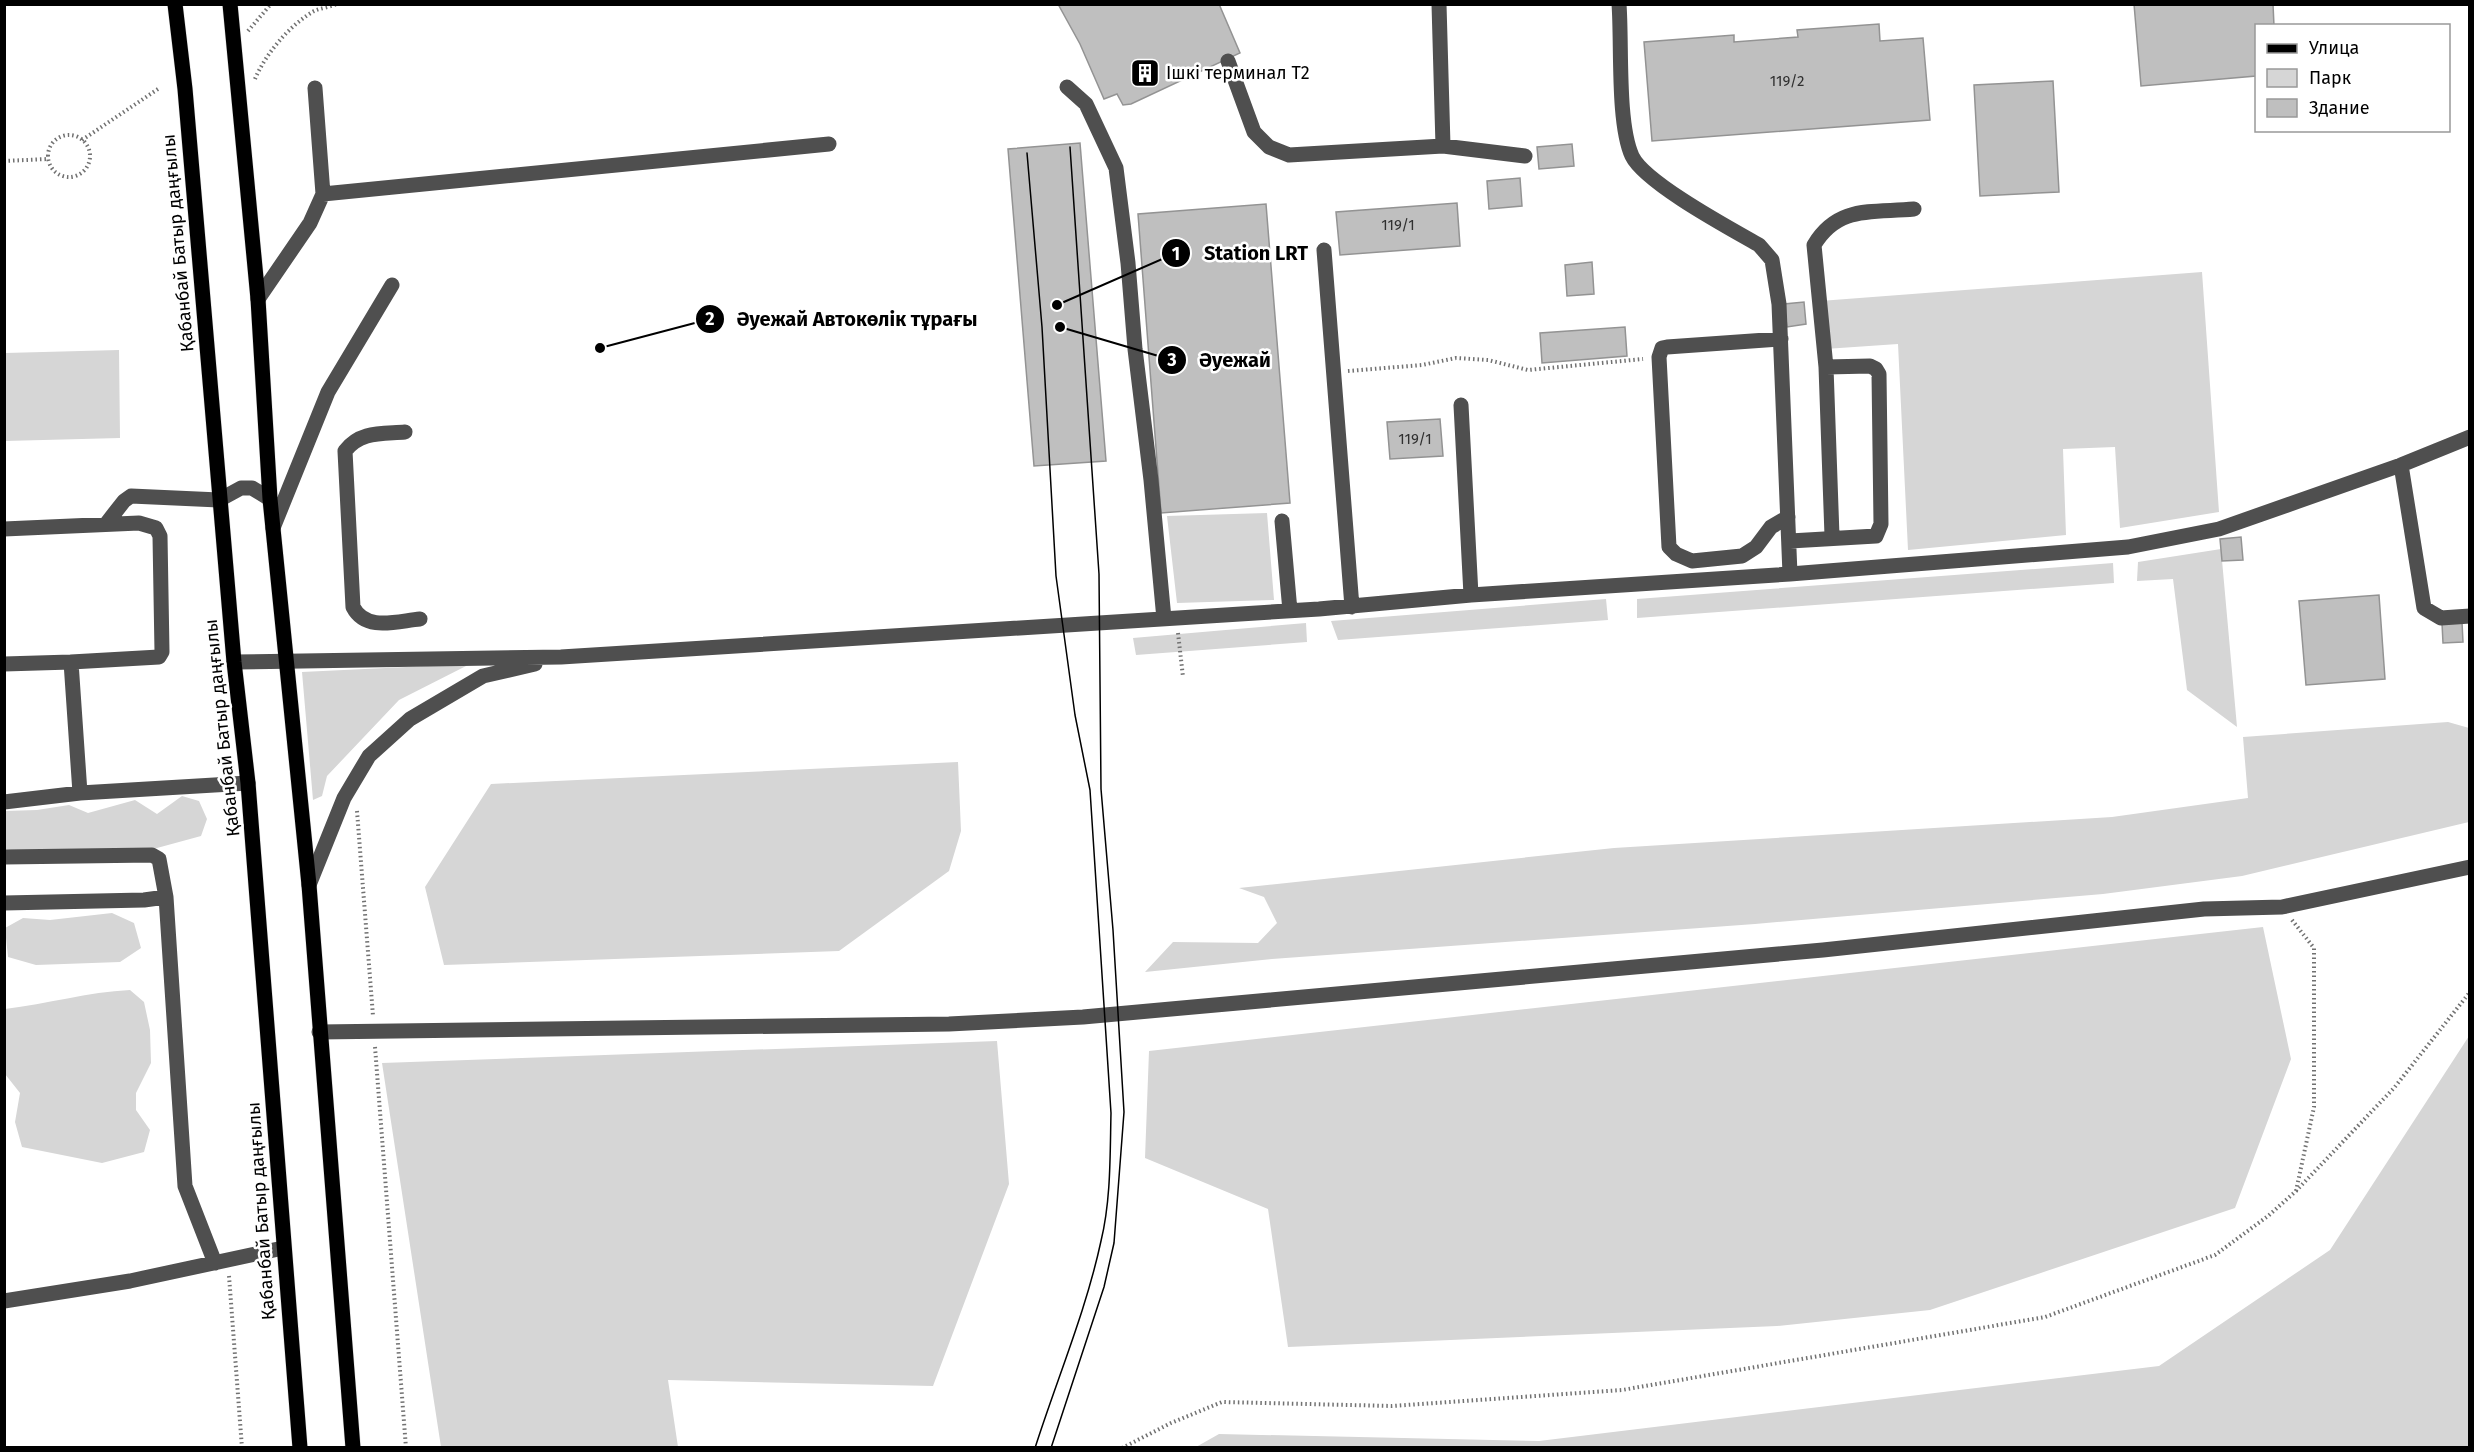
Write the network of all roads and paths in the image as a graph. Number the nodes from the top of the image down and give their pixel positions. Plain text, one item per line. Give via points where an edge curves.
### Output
1 (175, 4) edge
2 (230, 4) edge
3 (271, 4) edge
4 (337, 4) edge
5 (1439, 4) edge
6 (1619, 4) edge
7 (244, 36) dead end
8 (1228, 61) dead end
9 (251, 87) dead end
10 (1067, 87) dead end
11 (315, 88) dead end
12 (158, 89) dead end
13 (82, 140) junction
14 (829, 144) dead end
15 (1443, 146) junction
16 (1525, 156) dead end
17 (48, 159) junction
18 (4, 161) edge
19 (323, 194) junction
20 (1914, 209) dead end
21 (1324, 250) dead end
22 (392, 285) dead end
23 (258, 299) junction
24 (1781, 339) junction
25 (1659, 357) junction
26 (1827, 367) junction
27 (1332, 373) junction
28 (1461, 405) dead end
29 (405, 432) dead end
30 (2469, 437) edge
31 (2401, 465) junction
32 (270, 499) junction
33 (219, 500) junction
34 (1788, 517) junction
35 (1282, 521) dead end
36 (106, 524) junction
37 (273, 528) junction
38 (4, 529) edge
39 (1832, 536) junction
40 (1790, 541) junction
41 (1790, 574) junction
42 (1471, 595) junction
43 (1352, 607) junction
44 (1290, 611) junction
45 (2469, 616) edge
46 (1171, 618) junction
47 (420, 619) dead end
48 (561, 657) junction
49 (288, 660) junction
50 (71, 662) junction
51 (234, 662) junction
52 (4, 664) edge
53 (1183, 677) dead end
54 (354, 780) junction
55 (248, 783) junction
56 (80, 793) junction
57 (4, 802) edge
58 (4, 857) edge
59 (2469, 867) edge
60 (309, 885) junction
61 (166, 897) junction
62 (4, 903) edge
63 (2282, 908) junction
64 (2469, 992) edge
65 (374, 1031) junction
66 (319, 1032) junction
67 (2296, 1191) junction
68 (283, 1248) junction
69 (221, 1262) junction
70 (4, 1301) edge
71 (242, 1448) edge
72 (300, 1448) edge
73 (353, 1448) edge
74 (406, 1448) edge
75 (1122, 1448) edge

1 - 33 main road, Қабанбай Батыр даңғылы
2 - 23 main road
3 - 7 path
4 - 9 path via 315,11 295,27 261,64
5 - 15 street
6 - 24 street via 1625,130 1632,155 1640,168 1660,183 1759,245 1772,260
8 - 15 street via 1254,132 1269,147 1289,156
10 - 46 street via 1086,104 1116,168 1135,349
11 - 19 street
12 - 13 path
13 - 17 path via 70,135 57,139 49,149
13 - 17 path via 90,159 77,175 57,174
14 - 19 street
15 - 16 street
17 - 18 path
19 - 23 street via 310,223
20 - 26 street via 1846,215 1823,230 1814,245
21 - 27 street
22 - 37 street via 328,392
23 - 32 main road
24 - 25 street via 1667,347 1662,348
24 - 34 street
25 - 27 path via 1528,370 1488,360 1456,358
25 - 34 street via 1670,547 1692,561 1742,556 1756,547 1771,527
26 - 39 street
26 - 39 street via 1870,366 1878,374 1881,524 1876,536
27 - 43 street
28 - 42 street
29 - 47 street via 364,436 345,451 353,607 357,615 371,624
30 - 31 street
31 - 41 street via 2219,529 2128,547
31 - 45 street via 2424,608 2441,618
32 - 33 street via 252,488 241,488
32 - 37 main road
33 - 36 street via 131,496
33 - 51 main road, Қабанбай Батыр даңғылы
34 - 40 street
35 - 44 street
36 - 38 street
36 - 50 street via 148,524 160,536 162,652 153,659
37 - 49 main road
39 - 40 street
40 - 41 street
41 - 42 street
42 - 43 street
43 - 44 street
44 - 46 street
46 - 48 street
46 - 53 path
48 - 49 street
48 - 54 street via 483,676 444,698 410,719 377,748
49 - 51 street
49 - 60 main road
50 - 52 street
50 - 56 street
51 - 55 main road, Қабанбай Батыр даңғылы
54 - 60 street
54 - 65 path
55 - 56 street
55 - 68 main road, Қабанбай Батыр даңғылы
56 - 57 street
58 - 61 street via 152,855 159,858 162,866
59 - 63 street
60 - 66 main road
61 - 62 street
61 - 69 street via 185,1186
63 - 65 street via 2204,909 1823,950 1083,1017 949,1024
63 - 67 path via 2314,948 2314,1107
64 - 67 path via 2394,1088
65 - 66 street
65 - 74 path
66 - 73 main road
67 - 75 path via 2215,1256 2045,1317 1622,1390 1392,1407 1222,1402
68 - 69 street
68 - 72 main road, Қабанбай Батыр даңғылы
69 - 70 street
69 - 71 path

